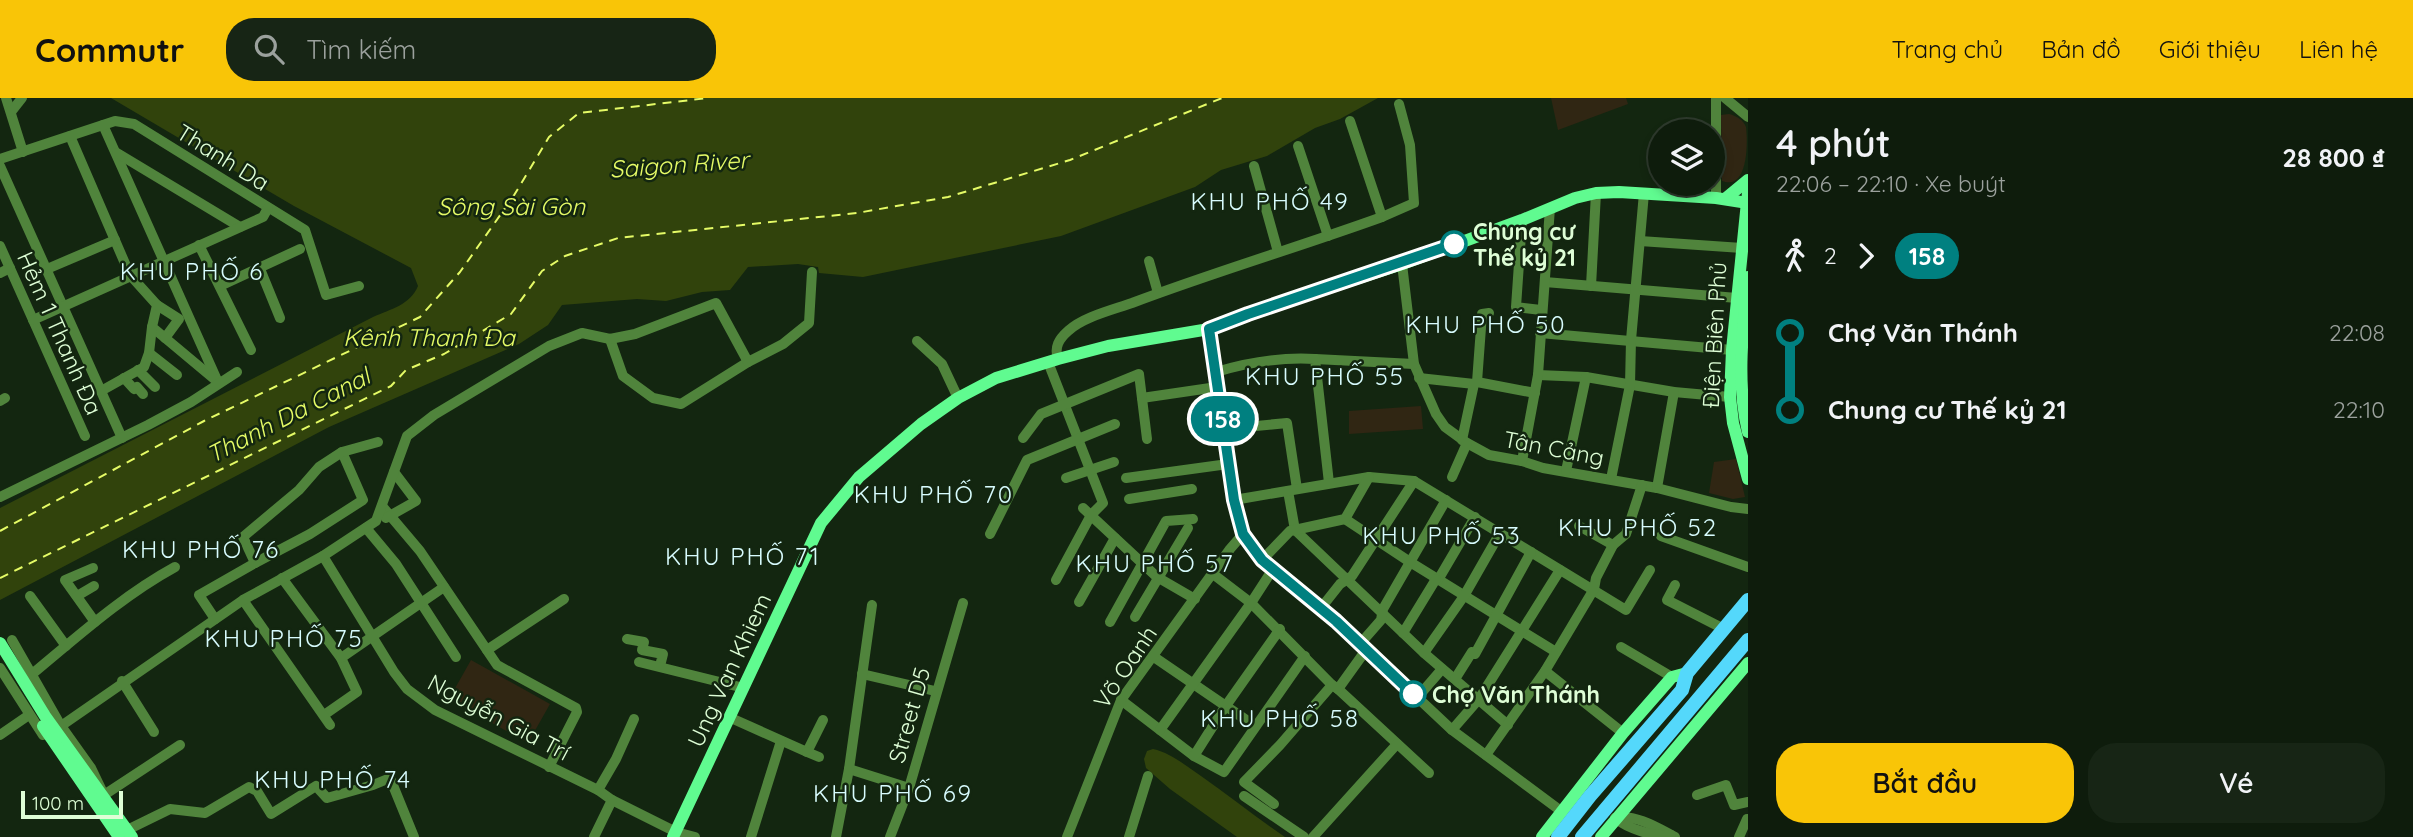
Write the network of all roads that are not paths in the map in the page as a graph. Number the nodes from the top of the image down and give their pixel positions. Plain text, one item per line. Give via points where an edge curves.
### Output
1 (6, 98) edge
2 (22, 98) edge
3 (1716, 98) edge
4 (1725, 98) edge
5 (1399, 104) dead end
6 (10, 112) junction
7 (1748, 117) edge
8 (1350, 121) dead end
9 (103, 125) junction
10 (70, 136) junction
11 (1298, 146) dead end
12 (23, 152) junction
13 (116, 153) junction
14 (0, 159) edge
15 (0, 166) edge
16 (1254, 166) dead end
17 (1748, 180) edge
18 (1596, 193) junction
19 (1644, 193) junction
20 (1721, 199) junction
21 (1747, 199) edge
22 (268, 208) junction
23 (1550, 208) junction
24 (1382, 217) junction
25 (1522, 220) junction
26 (240, 227) junction
27 (1328, 236) junction
28 (115, 240) junction
29 (1640, 241) junction
30 (200, 245) junction
31 (0, 246) edge
32 (1742, 248) junction
33 (300, 249) dead end
34 (1278, 252) junction
35 (165, 260) junction
36 (1149, 261) dead end
37 (1402, 264) junction
38 (47, 269) junction
39 (260, 269) junction
40 (5, 271) edge
41 (811, 272) dead end
42 (130, 275) junction
43 (1748, 277) edge
44 (1545, 282) junction
45 (220, 286) junction
46 (359, 286) dead end
47 (1591, 286) junction
48 (1636, 290) junction
49 (1158, 293) junction
50 (1737, 298) junction
51 (157, 305) junction
52 (64, 306) junction
53 (1541, 310) junction
54 (1489, 313) dead end
55 (280, 318) dead end
56 (33, 320) junction
57 (152, 327) junction
58 (1209, 329) junction
59 (1541, 333) junction
60 (165, 338) junction
61 (610, 339) junction
62 (1631, 340) junction
63 (917, 341) dead end
64 (251, 350) dead end
65 (1732, 350) junction
66 (149, 353) junction
67 (1315, 359) junction
68 (1053, 361) junction
69 (748, 362) junction
70 (1414, 364) junction
71 (138, 370) junction
72 (237, 372) dead end
73 (1216, 372) junction
74 (177, 375) dead end
75 (1538, 375) junction
76 (1586, 377) junction
77 (124, 378) junction
78 (1419, 378) junction
79 (219, 383) junction
80 (1475, 383) junction
81 (1630, 385) junction
82 (155, 387) dead end
83 (1217, 387) junction
84 (101, 391) junction
85 (1674, 392) junction
86 (1535, 393) junction
87 (144, 394) dead end
88 (1730, 397) junction
89 (958, 398) junction
90 (1142, 398) junction
91 (1063, 402) junction
92 (1115, 424) dead end
93 (1225, 429) junction
94 (1748, 432) edge
95 (85, 436) dead end
96 (122, 438) junction
97 (1023, 438) dead end
98 (1077, 438) junction
99 (1147, 439) dead end
100 (1464, 441) junction
101 (377, 442) dead end
102 (342, 452) junction
103 (1745, 454) edge
104 (1522, 461) junction
105 (1114, 462) dead end
106 (1228, 464) junction
107 (1090, 470) junction
108 (1566, 471) junction
109 (394, 472) junction
110 (1156, 474) junction
111 (1369, 477) junction
112 (1452, 477) dead end
113 (1066, 478) dead end
114 (1126, 478) dead end
115 (1748, 479) edge
116 (1611, 480) junction
117 (1414, 481) junction
118 (1329, 483) junction
119 (1642, 485) junction
120 (1657, 488) junction
121 (1192, 489) dead end
122 (1292, 490) junction
123 (1159, 494) junction
124 (0, 497) edge
125 (1129, 499) dead end
126 (1234, 500) junction
127 (1446, 500) junction
128 (382, 506) junction
129 (1083, 508) dead end
130 (1748, 509) edge
131 (391, 516) junction
132 (1091, 516) junction
133 (1475, 517) junction
134 (1345, 519) junction
135 (376, 521) junction
136 (1580, 526) dead end
137 (366, 528) junction
138 (1295, 530) junction
139 (1500, 533) junction
140 (990, 534) dead end
141 (1243, 534) junction
142 (1661, 536) dead end
143 (1115, 538) junction
144 (1376, 539) junction
145 (1613, 545) junction
146 (1531, 552) junction
147 (323, 556) junction
148 (1262, 560) junction
149 (1410, 562) junction
150 (255, 563) junction
151 (1142, 563) junction
152 (175, 567) dead end
153 (1748, 567) edge
154 (93, 568) dead end
155 (1273, 569) junction
156 (1560, 570) junction
157 (1650, 570) dead end
158 (1213, 574) junction
159 (1157, 577) junction
160 (282, 578) junction
161 (1437, 579) junction
162 (1056, 580) dead end
163 (1347, 580) junction
164 (1675, 585) dead end
165 (94, 586) dead end
166 (444, 586) junction
167 (1594, 589) junction
168 (30, 596) dead end
169 (77, 596) junction
170 (1464, 596) junction
171 (564, 598) dead end
172 (1195, 599) junction
173 (1748, 599) edge
174 (243, 600) junction
175 (1079, 602) dead end
176 (963, 603) dead end
177 (1251, 603) junction
178 (421, 604) junction
179 (872, 605) dead end
180 (1321, 608) junction
181 (1383, 614) junction
182 (1498, 616) junction
183 (1135, 617) dead end
184 (215, 619) junction
185 (95, 622) junction
186 (1110, 622) dead end
187 (1280, 629) junction
188 (1724, 629) junction
189 (1522, 631) junction
190 (1403, 633) junction
191 (374, 637) junction
192 (627, 639) dead end
193 (1748, 640) edge
194 (6, 642) edge
195 (66, 646) junction
196 (1363, 647) junction
197 (1621, 647) dead end
198 (486, 650) junction
199 (1556, 652) junction
200 (1424, 653) junction
201 (1305, 656) junction
202 (456, 657) dead end
203 (1154, 657) junction
204 (0, 658) edge
205 (341, 658) junction
206 (1742, 658) edge
207 (639, 662) dead end
208 (660, 666) junction
209 (0, 668) edge
210 (1443, 668) junction
211 (1545, 671) junction
212 (862, 674) junction
213 (31, 675) junction
214 (1679, 675) junction
215 (1455, 679) junction
216 (122, 681) junction
217 (1193, 684) junction
218 (1335, 687) junction
219 (744, 688) junction
220 (935, 691) junction
221 (1417, 698) junction
222 (1479, 699) junction
223 (1121, 701) junction
224 (1225, 707) junction
225 (29, 715) junction
226 (324, 715) junction
227 (731, 718) junction
228 (634, 719) dead end
229 (823, 720) dead end
230 (330, 725) dead end
231 (1508, 725) junction
232 (61, 726) junction
233 (1255, 726) junction
234 (1160, 730) junction
235 (1452, 730) junction
236 (154, 732) dead end
237 (1623, 733) junction
238 (0, 735) edge
239 (781, 741) junction
240 (1397, 744) junction
241 (180, 745) dead end
242 (807, 752) junction
243 (1486, 755) junction
244 (1194, 756) junction
245 (819, 757) dead end
246 (549, 767) junction
247 (849, 769) junction
248 (1429, 773) dead end
249 (1148, 776) dead end
250 (85, 778) junction
251 (909, 788) junction
252 (598, 790) junction
253 (1697, 795) dead end
254 (1244, 796) dead end
255 (1590, 796) junction
256 (99, 798) junction
257 (612, 800) junction
258 (1748, 803) edge
259 (1274, 804) dead end
260 (1561, 811) junction
261 (1610, 813) junction
262 (1747, 819) edge
263 (124, 835) edge
264 (679, 835) edge
265 (1564, 836) edge
266 (1673, 836) edge
267 (414, 837) edge
268 (594, 837) edge
269 (695, 837) edge
270 (751, 837) edge
271 (835, 837) edge
272 (890, 837) edge
273 (1067, 837) edge
274 (1129, 837) edge
275 (1304, 837) edge
276 (1313, 837) edge
277 (1542, 837) edge
278 (1582, 837) edge
279 (1601, 837) edge
280 (1739, 837) edge

1 - 6 street
2 - 6 street
3 - 20 street
4 - 7 street
5 - 24 street via 1410,145 1414,203
6 - 12 street
8 - 24 street
9 - 10 street, Thanh Da
9 - 13 street
9 - 22 street, Thanh Da via 116,121 134,124
10 - 12 street, Thanh Da
10 - 28 street
11 - 27 street
12 - 14 street, Thanh Da
13 - 26 street
13 - 35 street
15 - 38 street
16 - 34 street
17 - 20 main road
18 - 19 main road, Ung Van Khiem
18 - 23 main road, Ung Van Khiem
18 - 47 street
19 - 20 main road, Ung Van Khiem
19 - 29 street
20 - 21 main road, Ung Van Khiem
21 - 32 main road, Điện Biên Phủ
22 - 26 street via 263,217
22 - 46 street, Thanh Da via 304,230 326,295
23 - 25 main road, Ung Van Khiem
23 - 44 street
24 - 27 street
25 - 37 main road, Ung Van Khiem
25 - 53 street via 1516,307
26 - 30 street
27 - 34 street
28 - 38 street
28 - 42 street
29 - 32 street
29 - 48 street
30 - 35 street
30 - 45 street
31 - 40 street, Hẻm 1 Thanh Đa
32 - 50 main road, Điện Biên Phủ
33 - 39 street
34 - 49 street
35 - 42 street
35 - 79 street
36 - 49 street
37 - 58 main road, Ung Van Khiem
37 - 70 street, Tân Cảng
38 - 52 street
39 - 45 street
39 - 55 street
40 - 56 street, Hẻm 1 Thanh Đa
41 - 69 street via 809,323 783,344
42 - 51 street
42 - 52 street
43 - 94 main road, Điện Biên Phủ via 1742,387
44 - 47 street
44 - 53 street
45 - 64 street
47 - 48 street
48 - 50 street
48 - 62 street
49 - 68 street via 1069,330
50 - 65 main road, Điện Biên Phủ
51 - 57 street
51 - 60 street via 179,319
52 - 56 street
52 - 84 street
53 - 59 street
54 - 80 street via 1482,314
56 - 95 street, Hẻm 1 Thanh Đa
57 - 60 street
57 - 66 street
58 - 68 main road, Ung Van Khiem via 1108,346
58 - 73 street
59 - 62 street
59 - 75 street
60 - 79 street
61 - 69 street via 661,326 716,303
61 - 69 street via 623,376 653,398 681,404
61 - 109 street via 582,333 549,346 434,415 407,436
62 - 65 street
62 - 81 street
63 - 89 street via 942,365
65 - 88 main road, Điện Biên Phủ
66 - 71 street
66 - 74 street
67 - 70 street
67 - 73 street via 1247,363
67 - 118 street
68 - 89 main road, Ung Van Khiem via 996,378
68 - 91 street
70 - 78 street, Tân Cảng
71 - 77 street
71 - 82 street
72 - 79 street
73 - 83 street
75 - 76 street
75 - 86 street
76 - 81 street
76 - 108 street
77 - 84 street
77 - 87 street
78 - 80 street
78 - 100 street, Tân Cảng via 1436,414
79 - 96 street
80 - 86 street
80 - 100 street
81 - 85 street
81 - 116 street
83 - 90 street
83 - 93 street
84 - 96 street
85 - 88 street
85 - 120 street
86 - 104 street
88 - 103 main road, Điện Biên Phủ via 1732,423
89 - 219 main road, Ung Van Khiem via 859,477 821,523
90 - 91 street via 1139,374
90 - 99 street
91 - 97 street via 1041,414
91 - 98 street
92 - 98 street
93 - 106 street
93 - 122 street via 1287,423
96 - 124 street
98 - 107 street
98 - 140 street via 1029,458
100 - 104 street, Tân Cảng via 1489,455
100 - 112 street
101 - 102 street
102 - 150 street via 319,467 243,537
102 - 150 street via 363,500
103 - 115 main road, Điện Biên Phủ
104 - 108 street, Tân Cảng
105 - 107 street
106 - 110 street
106 - 126 street
107 - 113 street
107 - 132 street via 1103,503
108 - 116 street, Tân Cảng
109 - 128 street
109 - 131 street via 416,500
110 - 114 street
110 - 123 street
111 - 117 street
111 - 118 street
111 - 134 street
116 - 119 street, Tân Cảng
117 - 127 street
117 - 144 street
118 - 122 street
119 - 120 street, Tân Cảng
119 - 145 street via 1626,534
120 - 130 street, Tân Cảng
121 - 123 street
122 - 126 street
122 - 138 street
123 - 125 street
126 - 141 street
127 - 133 street
127 - 149 street
128 - 131 street
128 - 135 street
129 - 132 street
131 - 135 street
131 - 166 street
132 - 143 street
132 - 162 street
133 - 139 street
133 - 161 street
134 - 138 street
134 - 144 street
135 - 137 street
136 - 145 street
137 - 147 street
137 - 178 street
138 - 148 street via 1283,536
138 - 163 street
139 - 146 street
139 - 170 street
141 - 148 street
141 - 158 street, Võ Oanh
142 - 153 street
143 - 151 street
143 - 175 street
144 - 149 street
144 - 163 street
145 - 167 street
146 - 156 street
146 - 182 street
147 - 160 street
147 - 191 street, Nguyễn Gia Trí
148 - 155 street
149 - 161 street
149 - 181 street
150 - 184 street via 199,595
151 - 159 street
151 - 159 street via 1166,521 1191,524
151 - 186 street
152 - 185 street
154 - 169 street via 65,580
155 - 177 street
155 - 180 street
156 - 167 street
156 - 189 street
157 - 167 street via 1626,610
158 - 172 street, Võ Oanh
158 - 177 street
159 - 172 street
159 - 183 street
160 - 174 street
160 - 205 street
161 - 170 street
161 - 190 street
163 - 180 street
163 - 181 street
164 - 188 street via 1668,600
165 - 169 street
166 - 178 street
166 - 198 street
167 - 199 street
168 - 195 street
169 - 185 street
170 - 182 street
170 - 200 street
171 - 198 street
172 - 203 street, Võ Oanh
173 - 188 highway
174 - 184 street
174 - 226 street
176 - 220 street, Street D5
177 - 187 street
177 - 217 street
178 - 191 street
178 - 202 street
179 - 212 street
180 - 196 street
181 - 190 street
181 - 196 street
182 - 189 street
182 - 215 street
184 - 216 street
185 - 195 street
187 - 201 street
187 - 224 street
188 - 214 highway
189 - 199 street
189 - 222 street
190 - 200 street
191 - 205 street
191 - 246 street, Nguyễn Gia Trí via 412,693 435,710
192 - 208 street via 644,642 642,650 663,654
193 - 206 highway
194 - 213 street
194 - 250 main road
195 - 213 street
196 - 218 street
196 - 221 street
197 - 214 street
198 - 246 street via 500,668 576,708
199 - 211 street
200 - 210 street
201 - 218 street
201 - 233 street
203 - 217 street
203 - 223 street, Võ Oanh
204 - 250 main road via 55,745
205 - 226 street via 357,692
206 - 261 highway
206 - 261 main road via 1737,676
207 - 208 street
208 - 219 street
209 - 225 street
210 - 215 street
210 - 221 street
211 - 231 street
211 - 237 street
212 - 220 street
212 - 247 street
213 - 232 street
214 - 237 main road
214 - 255 highway via 1682,690
215 - 222 street
216 - 232 street
216 - 236 street
217 - 224 street
217 - 234 street
218 - 240 street
218 - 259 street via 1244,782
219 - 227 main road, Ung Van Khiem
220 - 251 street, Street D5
221 - 235 street
222 - 231 street
222 - 235 street
223 - 234 street
223 - 273 street, Võ Oanh
224 - 233 street
224 - 244 street
225 - 238 street
225 - 256 street via 68,771
226 - 230 street
227 - 239 street
227 - 264 main road, Ung Van Khiem
228 - 252 street
229 - 242 street
231 - 243 street
232 - 256 street via 91,768
233 - 244 street via 1224,772
234 - 244 street
235 - 243 street
237 - 260 main road
239 - 242 street
239 - 270 street
240 - 248 street
240 - 276 street
241 - 256 street
242 - 245 street
243 - 260 street
246 - 252 street, Nguyễn Gia Trí
247 - 251 street
247 - 271 street
249 - 274 street
250 - 256 main road
251 - 272 street, Street D5
252 - 257 street, Nguyễn Gia Trí
253 - 258 street via 1726,785 1734,804
254 - 275 street
255 - 261 highway via 1590,808
255 - 265 highway
256 - 263 main road
257 - 264 street, Nguyễn Gia Trí
257 - 268 street
260 - 277 main road
261 - 266 street via 1665,829
261 - 278 highway
261 - 279 main road
262 - 280 street
263 - 267 street via 170,809 205,813 248,787 257,791 271,814 316,786 327,798 390,778
264 - 269 street, Nguyễn Gia Trí

